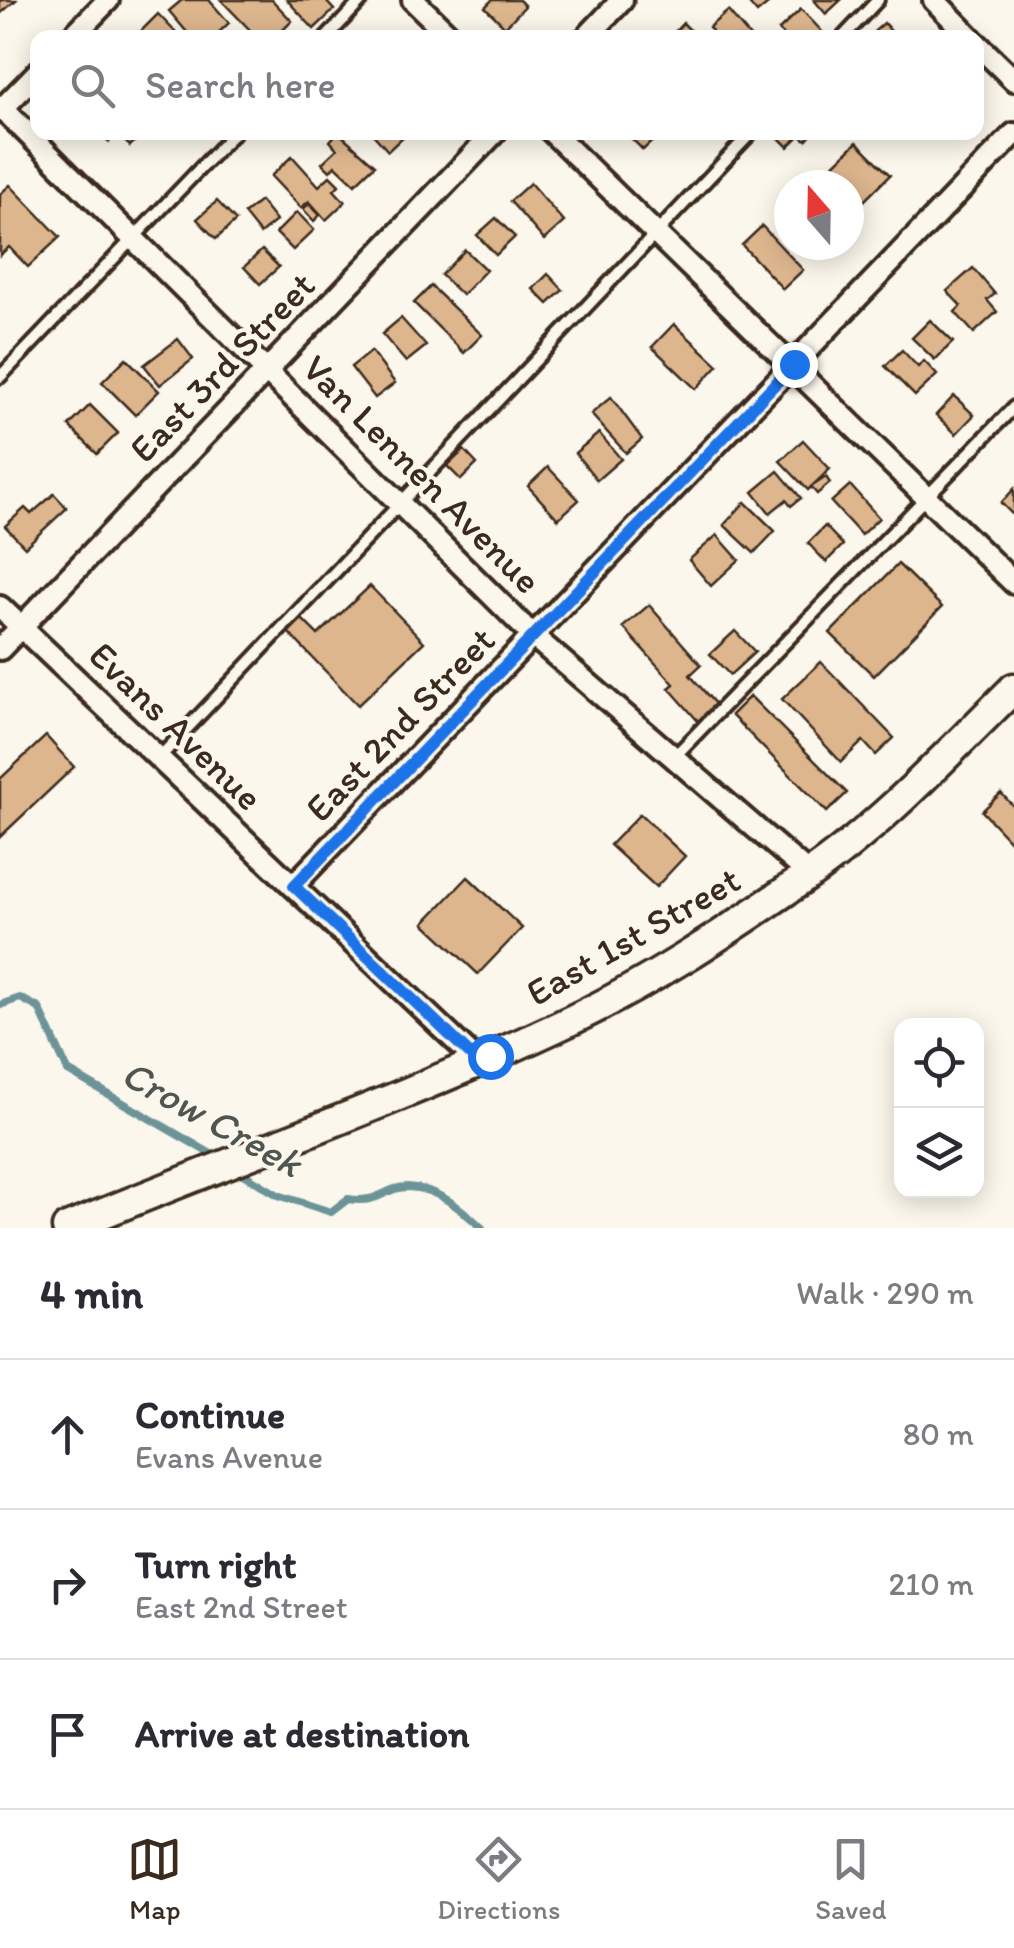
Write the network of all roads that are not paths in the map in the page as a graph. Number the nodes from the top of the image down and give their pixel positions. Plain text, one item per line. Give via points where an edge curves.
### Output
1 (108, 0) edge
2 (362, 0) edge
3 (413, 0) edge
4 (622, 0) edge
5 (878, 0) edge
6 (934, 0) edge
7 (79, 30) edge
8 (334, 30) edge
9 (444, 30) edge
10 (594, 30) edge
11 (850, 30) edge
12 (964, 30) edge
13 (984, 50) edge
14 (30, 80) edge
15 (1014, 80) edge
16 (1, 109) edge
17 (1014, 134) edge
18 (30, 137) edge
19 (33, 140) edge
20 (227, 140) edge
21 (487, 140) edge
22 (560, 140) edge
23 (744, 140) edge
24 (657, 233) junction
25 (134, 237) junction
26 (794, 364) junction
27 (269, 369) junction
28 (0, 377) edge
29 (1014, 406) edge
30 (927, 496) junction
31 (401, 502) junction
32 (1014, 583) edge
33 (0, 607) edge
34 (21, 627) junction
35 (533, 636) junction
36 (0, 650) edge
37 (1014, 688) edge
38 (159, 758) junction
39 (674, 758) junction
40 (810, 874) junction
41 (294, 886) junction
42 (478, 1062) junction
43 (68, 1228) edge

1 - 7 street
2 - 8 lane
3 - 9 street
4 - 10 street
5 - 11 lane
6 - 12 street
13 - 15 street
14 - 16 street
16 - 18 street, Van Lennen Avenue
17 - 26 street, East 2nd Street
19 - 25 street, Van Lennen Avenue
20 - 25 lane
21 - 27 street, East 3rd Street
22 - 24 street
23 - 24 lane
24 - 26 street
24 - 31 lane
25 - 27 street, Van Lennen Avenue
25 - 28 lane
26 - 30 street
26 - 35 street, East 2nd Street
27 - 31 street, Van Lennen Avenue
27 - 34 street, East 3rd Street
29 - 30 lane
30 - 32 street
30 - 39 lane
31 - 35 street, Van Lennen Avenue
31 - 38 lane
33 - 34 street, Evans Avenue
34 - 36 street, East 3rd Street
34 - 38 street, Evans Avenue
35 - 39 street, Van Lennen Avenue
35 - 41 street, East 2nd Street
37 - 40 street, East 1st Street
38 - 41 street, Evans Avenue
39 - 40 street, Van Lennen Avenue
40 - 42 street, East 1st Street via 648,978
41 - 42 street, Evans Avenue
42 - 43 street, East 1st Street

